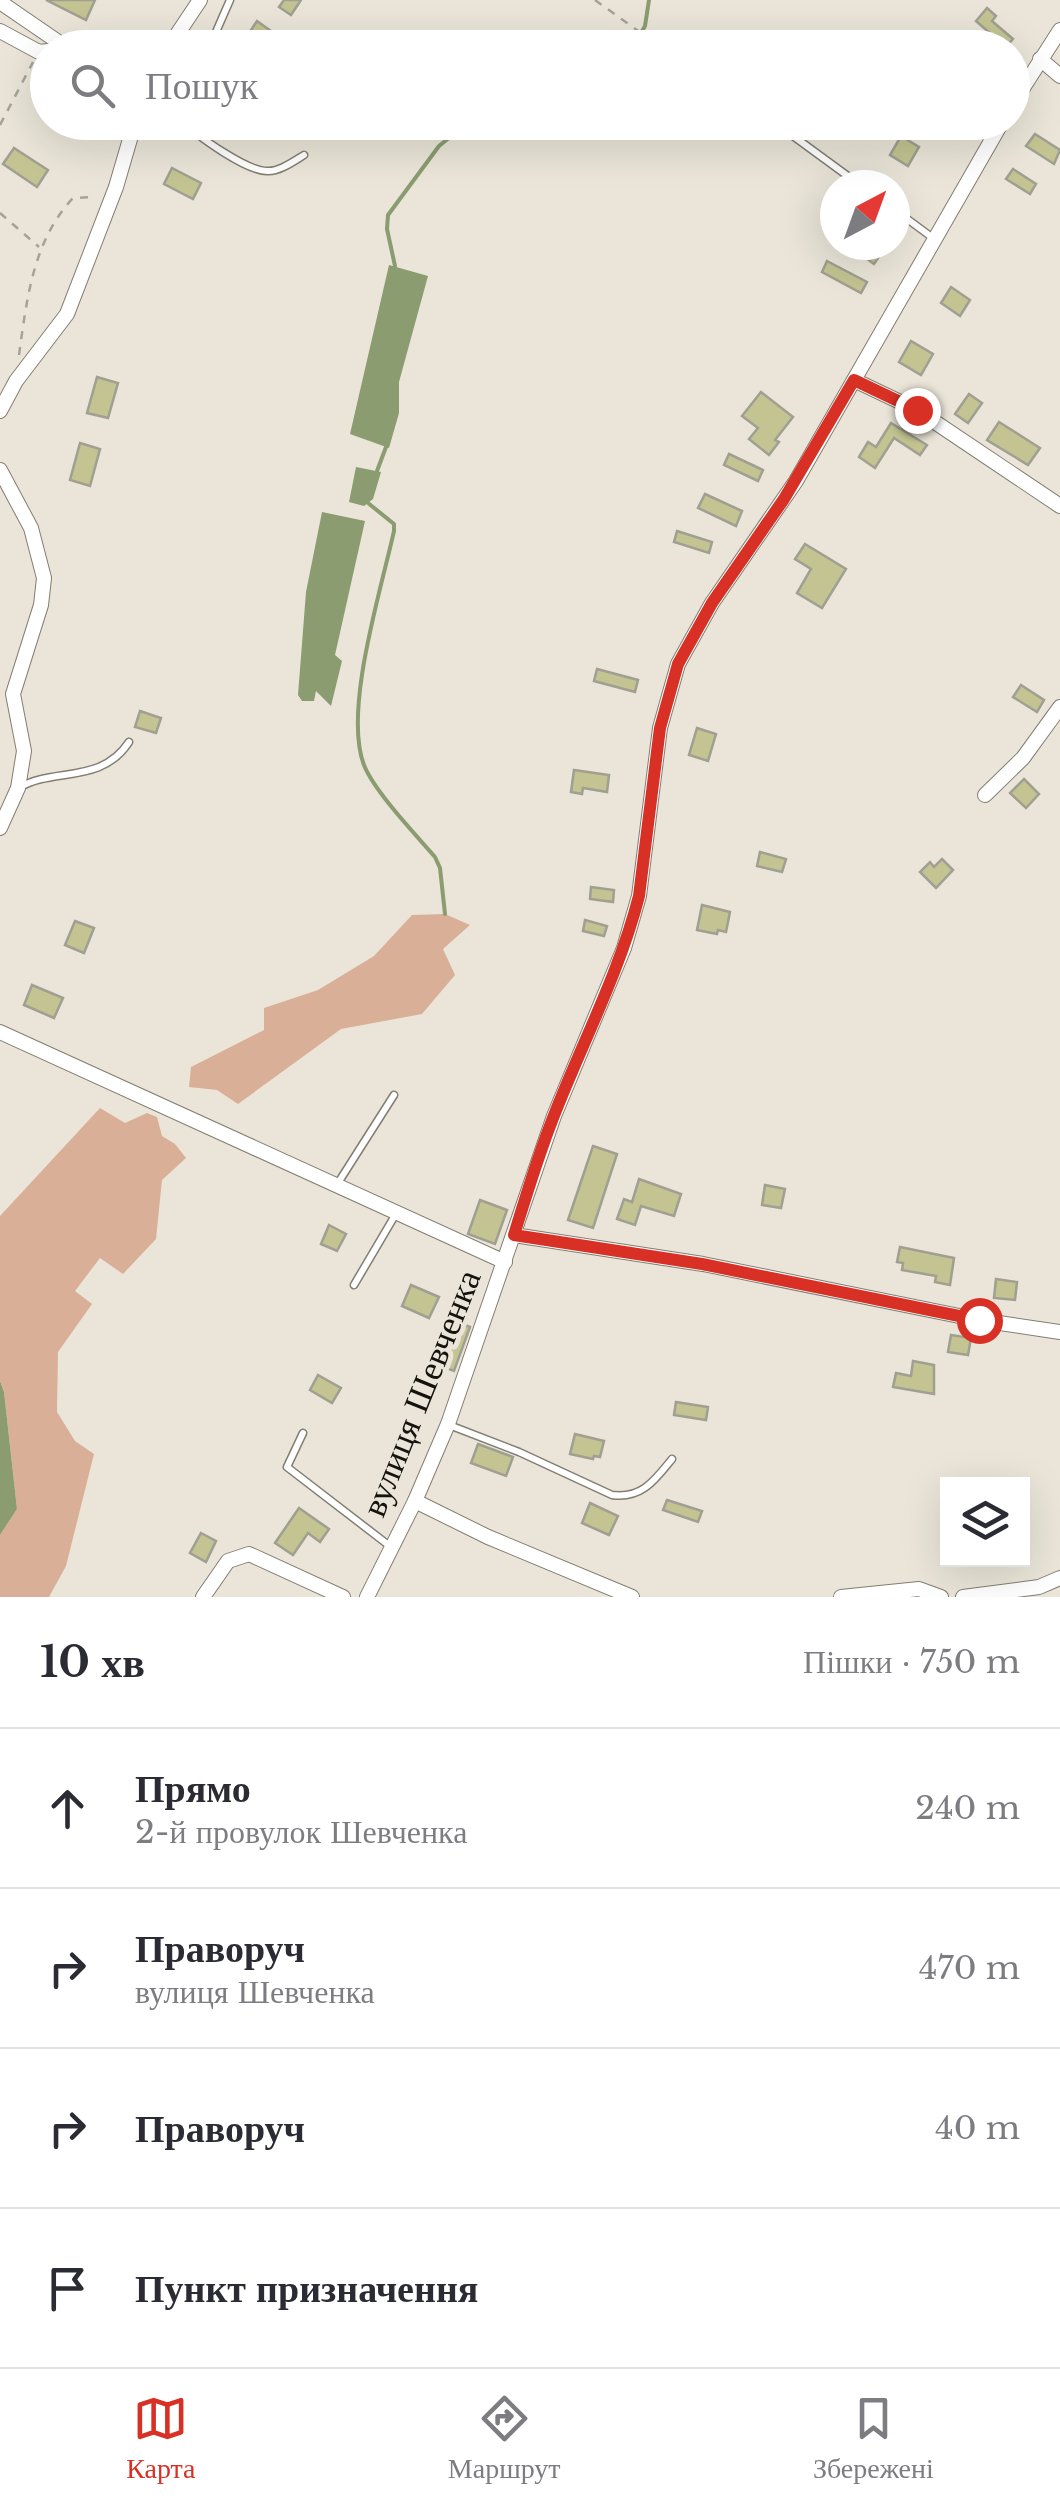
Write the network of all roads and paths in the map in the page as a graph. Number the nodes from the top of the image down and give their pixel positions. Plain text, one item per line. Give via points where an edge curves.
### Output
1 (200, 0) edge
2 (230, 0) edge
3 (595, 0) edge
4 (0, 2) edge
5 (41, 30) edge
6 (180, 30) edge
7 (218, 30) edge
8 (638, 30) edge
9 (1060, 30) edge
10 (0, 31) edge
11 (30, 46) edge
12 (1040, 59) junction
13 (30, 74) edge
14 (1030, 75) edge
15 (1060, 76) edge
16 (0, 125) edge
17 (130, 140) edge
18 (208, 140) edge
19 (799, 140) edge
20 (991, 140) edge
21 (304, 156) dead end
22 (840, 170) edge
23 (116, 186) junction
24 (0, 212) edge
25 (910, 221) edge
26 (933, 238) junction
27 (40, 248) junction
28 (854, 380) junction
29 (16, 381) junction
30 (0, 411) edge
31 (0, 470) edge
32 (1060, 506) edge
33 (1060, 707) edge
34 (129, 742) dead end
35 (18, 788) junction
36 (985, 795) dead end
37 (0, 828) edge
38 (0, 1032) edge
39 (394, 1096) dead end
40 (338, 1183) junction
41 (398, 1211) junction
42 (514, 1235) junction
43 (504, 1262) junction
44 (354, 1285) dead end
45 (1060, 1332) edge
46 (448, 1424) junction
47 (303, 1432) dead end
48 (672, 1458) dead end
49 (415, 1502) junction
50 (392, 1548) junction
51 (1060, 1578) edge
52 (204, 1597) edge
53 (343, 1597) edge
54 (367, 1597) edge
55 (632, 1597) edge
56 (841, 1597) edge
57 (941, 1597) edge
58 (963, 1597) edge

1 - 6 street
2 - 7 lane
3 - 8 path
4 - 5 street
9 - 12 street
10 - 11 street
12 - 14 street
12 - 15 street
13 - 16 path
17 - 23 street
18 - 21 lane via 263,172
19 - 22 lane
20 - 26 street, вулиця Шевченка
23 - 27 path via 73,198
23 - 29 street via 66,314
24 - 27 path
25 - 26 lane
26 - 28 street, вулиця Шевченка
27 - 29 path
28 - 32 street via 917,410
28 - 42 street, вулиця Шевченка via 678,664 660,728 633,920
29 - 30 street
31 - 35 street via 31,528 44,578 13,694 24,750
33 - 36 street
34 - 35 lane via 80,775
35 - 37 street
38 - 40 street
39 - 40 lane
40 - 41 street
41 - 43 street
41 - 44 lane
42 - 43 street, вулиця Шевченка
42 - 45 street
43 - 46 street, вулиця Шевченка
46 - 48 lane via 612,1495 647,1488
46 - 49 street, вулиця Шевченка
47 - 50 lane via 287,1467
49 - 50 street, вулиця Шевченка
49 - 55 street
50 - 54 street, вулиця Шевченка
51 - 58 street
52 - 53 street via 228,1560 248,1554
56 - 57 street via 919,1589

